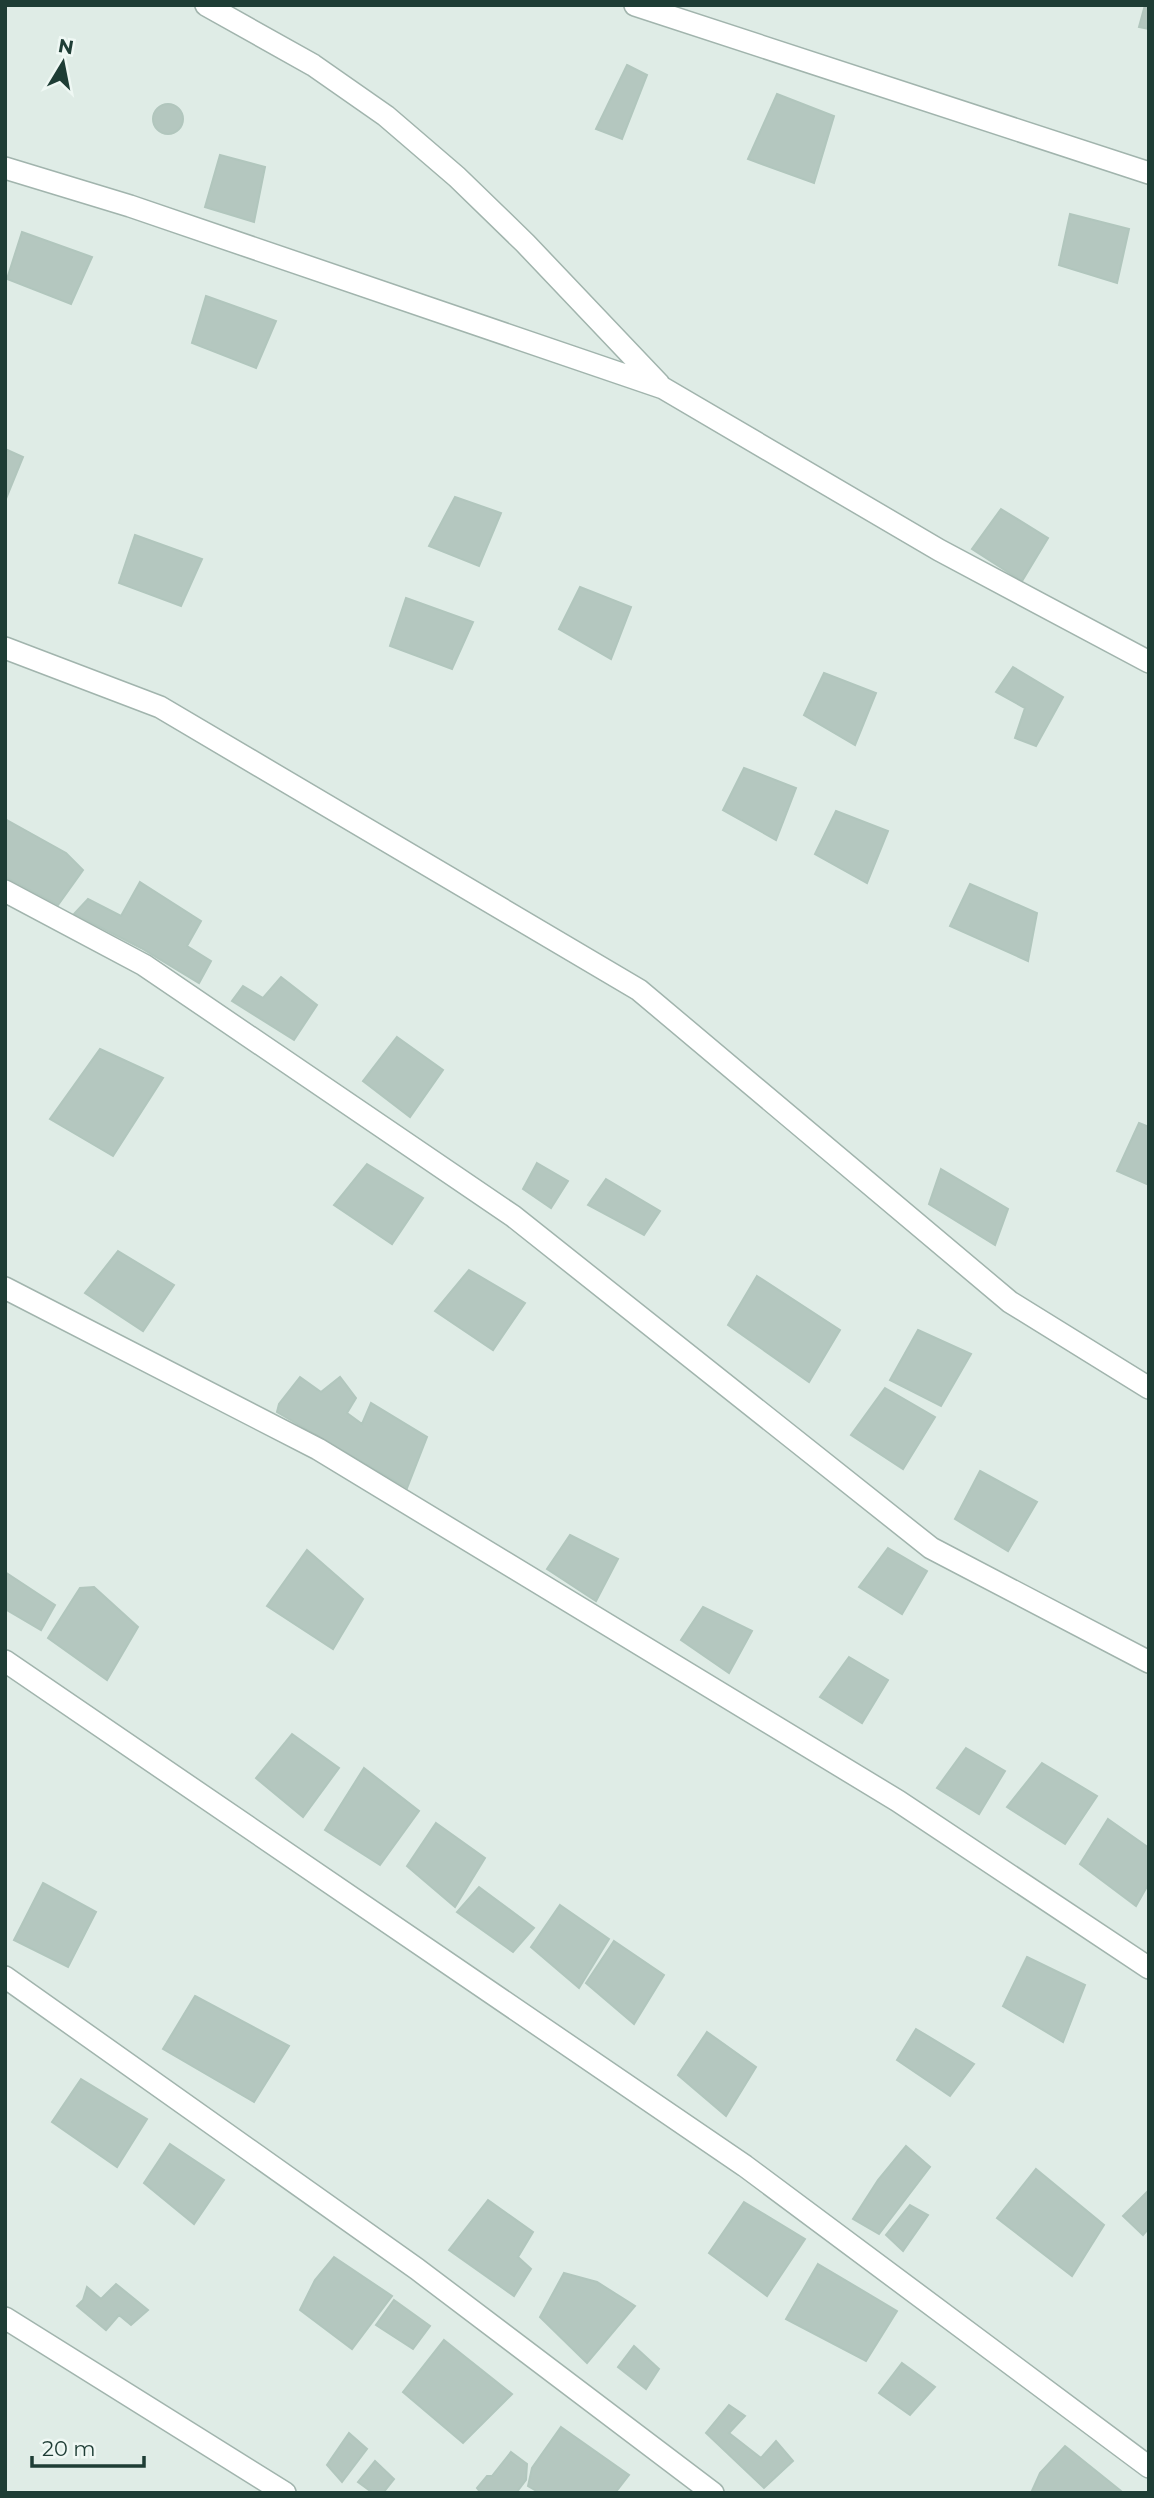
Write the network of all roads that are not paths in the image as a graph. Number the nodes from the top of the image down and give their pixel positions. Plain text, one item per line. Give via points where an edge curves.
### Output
1 (206, 5) edge
2 (635, 5) edge
3 (5, 168) edge
4 (1149, 173) edge
5 (663, 388) junction
6 (5, 648) edge
7 (1149, 662) edge
8 (5, 891) edge
9 (5, 1288) edge
10 (1149, 1388) edge
11 (5, 1661) edge
12 (1149, 1662) edge
13 (1149, 1968) edge
14 (5, 1977) edge
15 (5, 2318) edge
16 (1149, 2466) edge
17 (285, 2493) edge
18 (713, 2493) edge

1 - 5 street via 313,65 386,116 525,243
2 - 4 street
3 - 5 street
5 - 7 street via 939,550
6 - 10 street via 160,707 639,990 1010,1302
8 - 12 street via 144,965 513,1216 931,1548
9 - 13 street via 318,1449 898,1801
11 - 16 street via 745,2166
14 - 18 street via 406,2262
15 - 17 street

